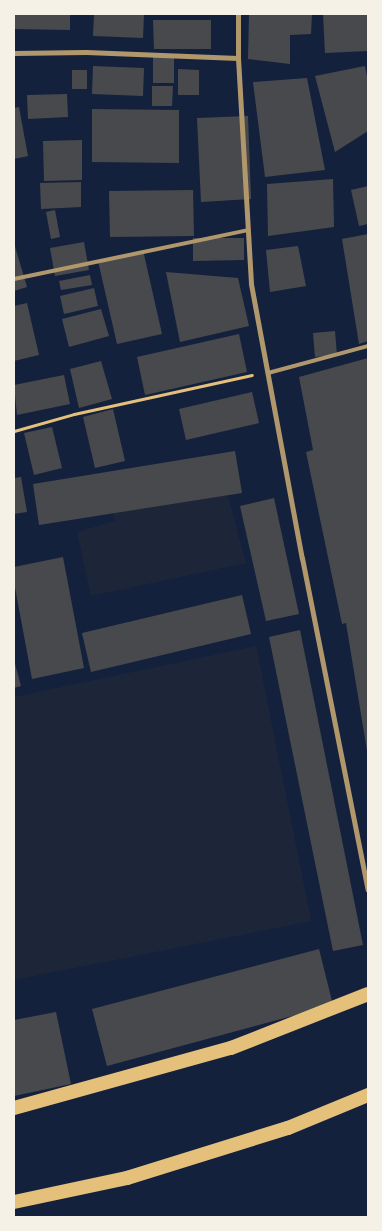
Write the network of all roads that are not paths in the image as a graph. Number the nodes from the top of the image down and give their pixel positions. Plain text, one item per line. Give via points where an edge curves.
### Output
1 (238, 14) edge
2 (14, 53) edge
3 (238, 58) junction
4 (248, 230) junction
5 (14, 279) edge
6 (368, 346) edge
7 (267, 372) junction
8 (368, 890) edge
9 (368, 994) edge
10 (368, 1095) edge
11 (14, 1108) edge
12 (14, 1202) edge

1 - 3 street
2 - 3 street via 86,52
3 - 4 street
4 - 5 lane
4 - 7 street via 251,284
6 - 7 lane
7 - 8 street
9 - 11 highway via 231,1048
10 - 12 highway via 288,1128 127,1178

